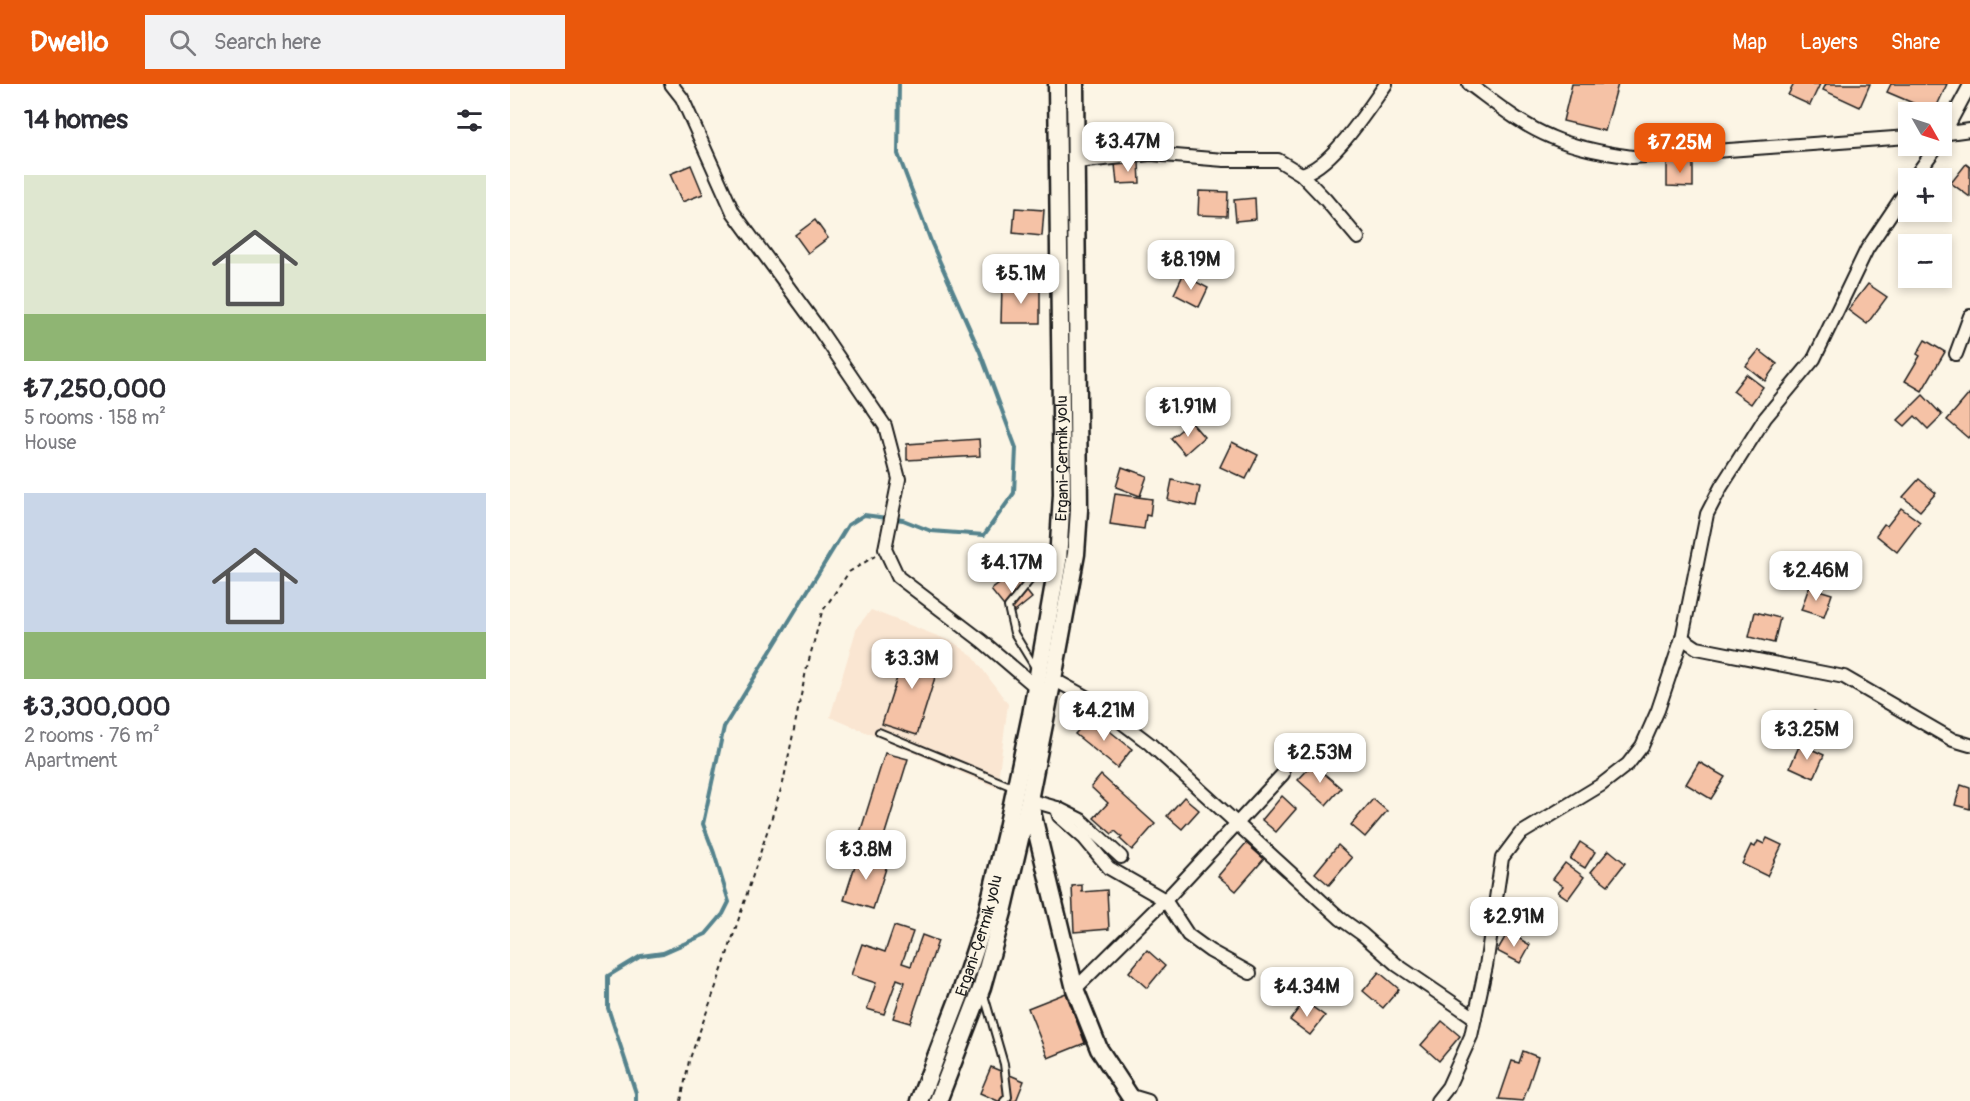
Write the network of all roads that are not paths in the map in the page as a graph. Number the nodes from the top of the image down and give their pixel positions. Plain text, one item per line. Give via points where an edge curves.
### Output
1 (671, 84) edge
2 (1056, 84) edge
3 (1075, 84) edge
4 (1386, 84) edge
5 (1469, 84) edge
6 (1970, 85) edge
7 (1952, 118) edge
8 (1970, 131) edge
9 (1952, 134) edge
10 (1898, 138) edge
11 (1076, 162) junction
12 (1301, 174) junction
13 (1898, 203) edge
14 (1358, 238) dead end
15 (1970, 316) edge
16 (1956, 354) dead end
17 (1058, 561) junction
18 (1682, 638) junction
19 (1042, 680) junction
20 (879, 732) dead end
21 (1970, 745) edge
22 (1283, 774) dead end
23 (1016, 788) junction
24 (1029, 800) junction
25 (1057, 808) junction
26 (1236, 823) junction
27 (1121, 857) dead end
28 (1165, 900) junction
29 (1250, 973) dead end
30 (982, 987) junction
31 (1075, 989) junction
32 (1475, 1018) junction
33 (1130, 1098) edge
34 (919, 1101) edge
35 (938, 1101) edge
36 (1004, 1101) edge
37 (1148, 1101) edge
38 (1437, 1101) edge

1 - 19 street via 682,98 733,212 885,426 899,479 885,549 898,577 982,641
2 - 17 main road, Ergani-Çermik yolu via 1062,494
3 - 11 main road, Ergani-Çermik yolu
4 - 12 street via 1334,153
5 - 10 street via 1507,113 1551,137 1599,152 1632,157
6 - 7 street
8 - 9 street
11 - 12 street via 1151,154 1278,160
11 - 19 main road, Ergani-Çermik yolu via 1078,533
12 - 14 street
13 - 18 street via 1867,249 1814,359 1766,418 1707,514
15 - 16 street
17 - 19 main road, Ergani-Çermik yolu
17 - 19 lane via 1030,580 1008,607 1014,633
18 - 21 street via 1697,648 1844,677 1953,740
18 - 32 street via 1658,710 1642,746 1628,764 1520,834 1502,858
19 - 23 main road, Ergani-Çermik yolu
19 - 24 main road, Ergani-Çermik yolu
19 - 26 street via 1095,702 1150,744
20 - 23 lane
22 - 26 street
23 - 34 main road, Ergani-Çermik yolu via 986,917
24 - 25 street
24 - 30 main road, Ergani-Çermik yolu
24 - 31 main road
25 - 27 street via 1081,820
25 - 28 street via 1059,816 1109,868
26 - 28 street
26 - 32 street via 1397,965
28 - 29 street via 1188,935
28 - 31 street
30 - 35 main road, Ergani-Çermik yolu
30 - 36 lane via 1004,1064 1008,1097
31 - 33 main road via 1099,1048
32 - 38 street via 1448,1087
33 - 37 street

